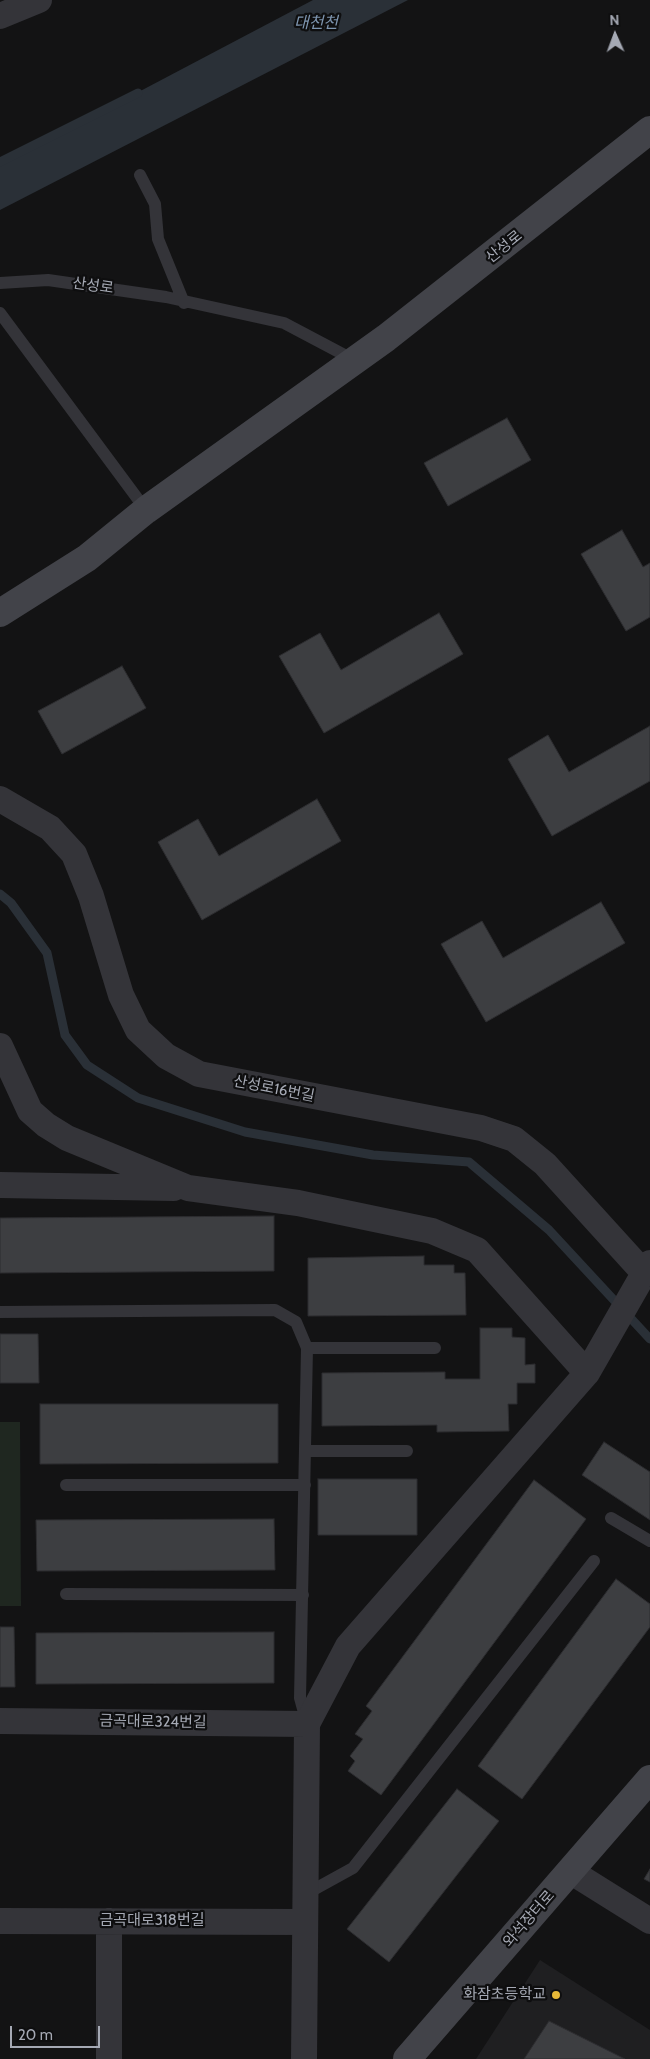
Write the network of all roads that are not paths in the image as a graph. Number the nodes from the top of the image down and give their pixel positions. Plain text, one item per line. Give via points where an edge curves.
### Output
1 (40, 0) edge
2 (0, 16) edge
3 (650, 130) edge
4 (140, 175) dead end
5 (0, 284) edge
6 (184, 303) junction
7 (0, 313) edge
8 (354, 360) junction
9 (146, 510) junction
10 (0, 613) edge
11 (0, 799) edge
12 (0, 1046) edge
13 (0, 1185) edge
14 (188, 1188) junction
15 (647, 1268) edge
16 (0, 1312) edge
17 (307, 1348) junction
18 (435, 1348) dead end
19 (587, 1373) junction
20 (305, 1451) junction
21 (407, 1451) dead end
22 (66, 1485) dead end
23 (305, 1485) junction
24 (611, 1518) dead end
25 (650, 1542) edge
26 (594, 1561) dead end
27 (66, 1594) dead end
28 (302, 1595) junction
29 (0, 1721) edge
30 (307, 1724) junction
31 (650, 1779) edge
32 (570, 1871) junction
33 (304, 1895) junction
34 (0, 1921) edge
35 (109, 1921) junction
36 (650, 1921) edge
37 (304, 1922) junction
38 (110, 2059) edge
39 (304, 2059) edge
40 (407, 2059) edge

1 - 2 street
3 - 8 main road, 산성로 via 477,268
4 - 6 lane via 155,204 158,239
5 - 6 lane, 산성로 via 48,280 166,297
6 - 8 lane, 산성로 via 284,323
7 - 9 lane
8 - 9 main road, 산성로
9 - 10 main road, 산성로 via 87,558
11 - 15 street, 산성로16번길 via 50,828 74,854 91,896 122,995 138,1030 166,1056 199,1074 481,1128 514,1139 545,1164
12 - 14 street via 30,1111 46,1125 67,1138
13 - 14 street
14 - 19 street via 298,1203 432,1231 477,1250
15 - 19 street
16 - 17 lane via 275,1310 296,1322
17 - 18 lane
17 - 20 lane
19 - 30 street via 348,1646
20 - 21 lane
20 - 23 lane
22 - 23 lane
23 - 28 lane
24 - 25 lane
26 - 33 lane via 353,1868
27 - 28 lane
28 - 30 lane via 300,1698
29 - 30 street, 금곡대로324번길
30 - 33 street
31 - 32 main road, 와석장터로
32 - 36 street
32 - 40 main road, 와석장터로
33 - 37 street
34 - 35 street, 금곡대로318번길
35 - 37 street, 금곡대로318번길
35 - 38 street
37 - 39 street

